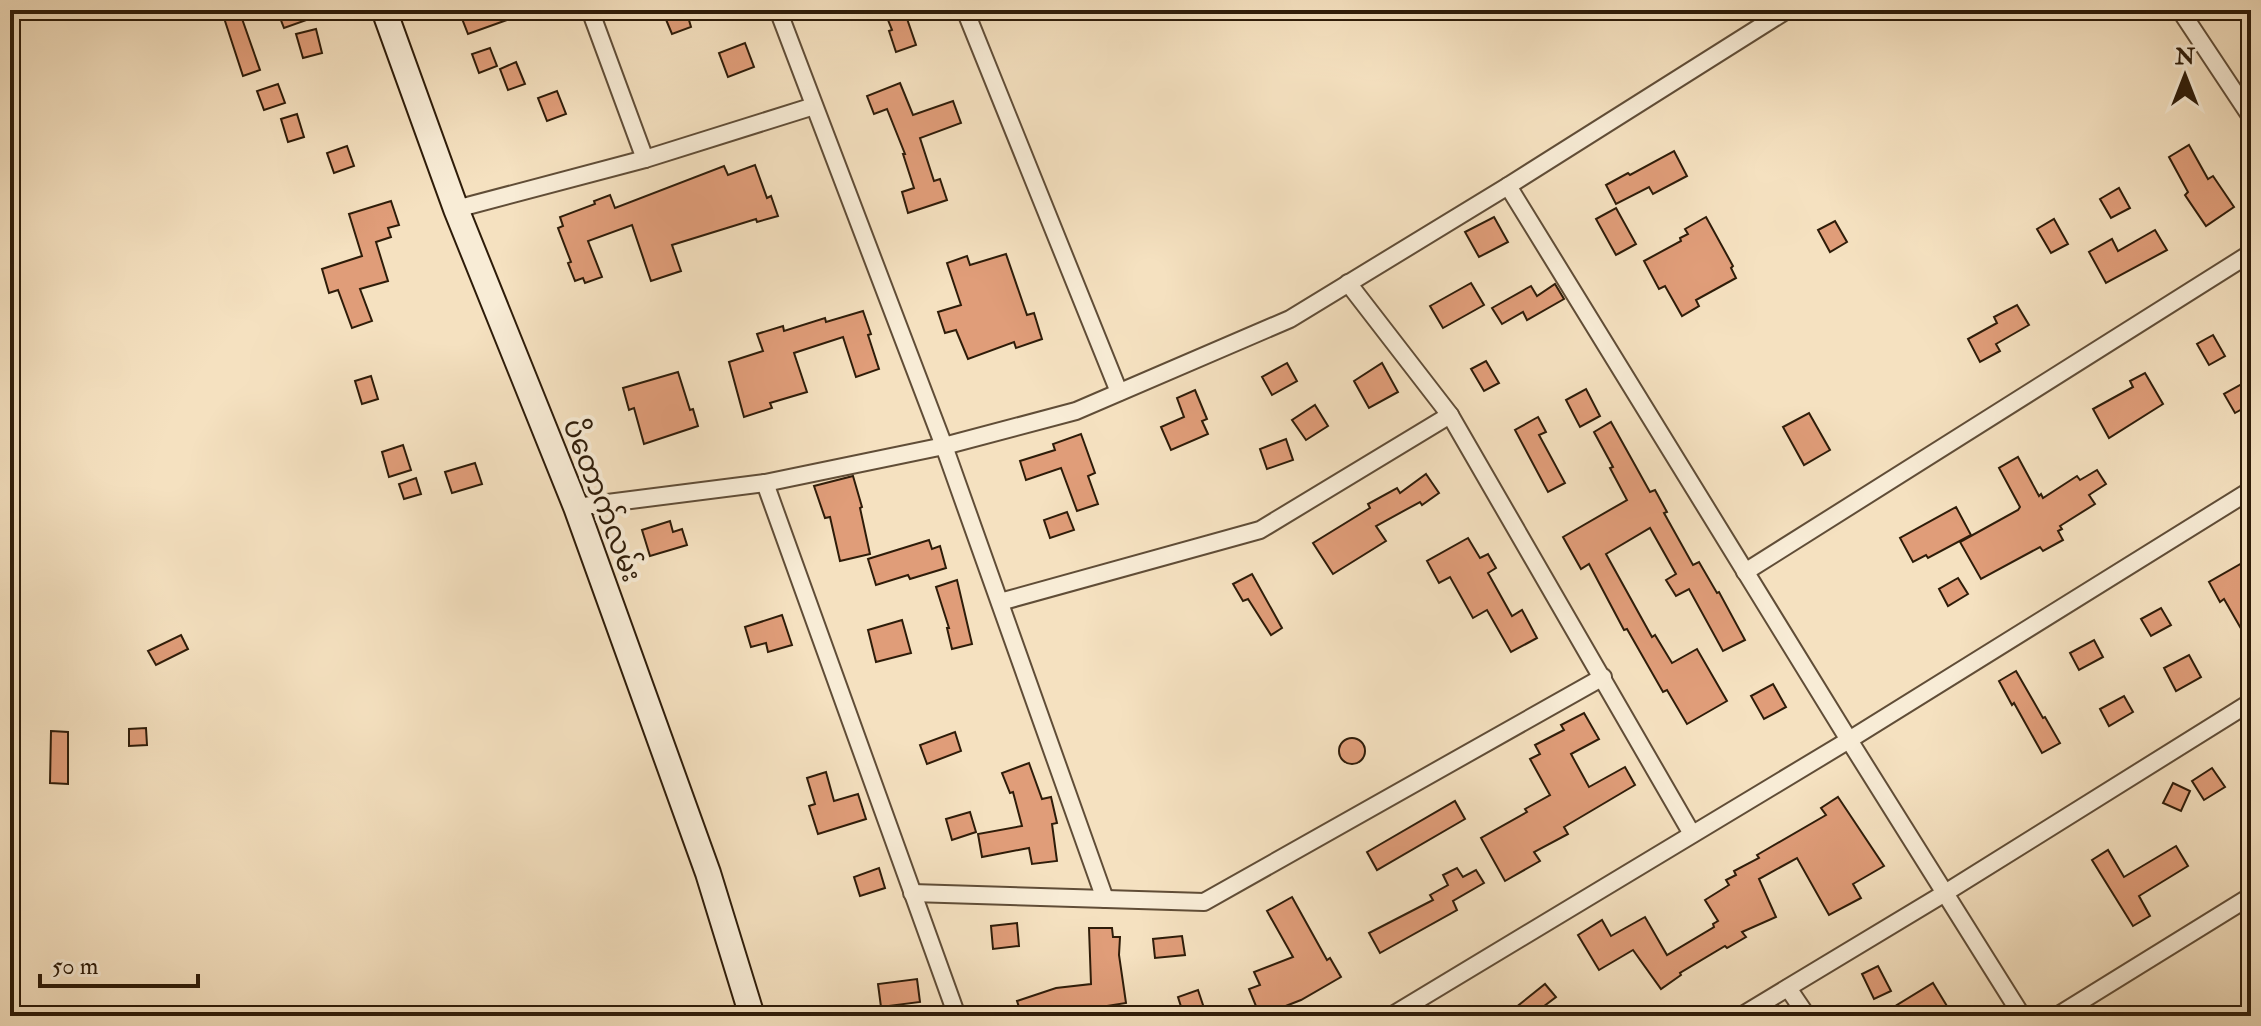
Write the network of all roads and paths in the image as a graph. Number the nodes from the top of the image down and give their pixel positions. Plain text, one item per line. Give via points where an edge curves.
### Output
1 (384, 10) edge
2 (590, 10) edge
3 (778, 10) edge
4 (965, 10) edge
5 (1787, 10) edge
6 (2180, 10) edge
7 (814, 106) junction
8 (2251, 117) edge
9 (645, 159) junction
10 (1508, 186) junction
11 (456, 209) junction
12 (2251, 253) edge
13 (1348, 283) junction
14 (1119, 392) junction
15 (1450, 415) junction
16 (944, 446) junction
17 (765, 483) junction
18 (2251, 490) edge
19 (576, 507) junction
20 (1745, 572) junction
21 (1000, 602) junction
22 (1603, 677) junction
23 (2251, 702) edge
24 (1849, 740) junction
25 (1692, 834) junction
26 (912, 893) junction
27 (1945, 893) junction
28 (2251, 896) edge
29 (1105, 899) junction
30 (1788, 988) junction
31 (752, 1016) edge
32 (957, 1016) edge
33 (1391, 1016) edge
34 (1741, 1016) edge
35 (1807, 1016) edge
36 (2022, 1016) edge
37 (2057, 1016) edge

1 - 11 street, ပိတောက်လမ်း
2 - 9 street
3 - 7 street
4 - 14 street
5 - 10 street
6 - 8 street
7 - 9 street
7 - 16 street
9 - 11 street
10 - 13 street
10 - 20 street
11 - 19 street, ပိတောက်လမ်း
12 - 20 street
13 - 14 street via 1290,319
13 - 15 street
14 - 16 street via 1076,411
15 - 21 street via 1260,530
15 - 22 street
16 - 17 street
16 - 21 street
17 - 19 street
17 - 26 street
18 - 24 street
19 - 31 street, ပိတောက်လမ်း via 708,873
20 - 24 street
21 - 29 street
22 - 25 street
22 - 29 street via 1204,902
23 - 27 street
24 - 25 street
24 - 27 street
25 - 33 street
26 - 29 street
26 - 32 street
27 - 30 street
27 - 36 street
28 - 37 street
30 - 34 street
30 - 35 street

